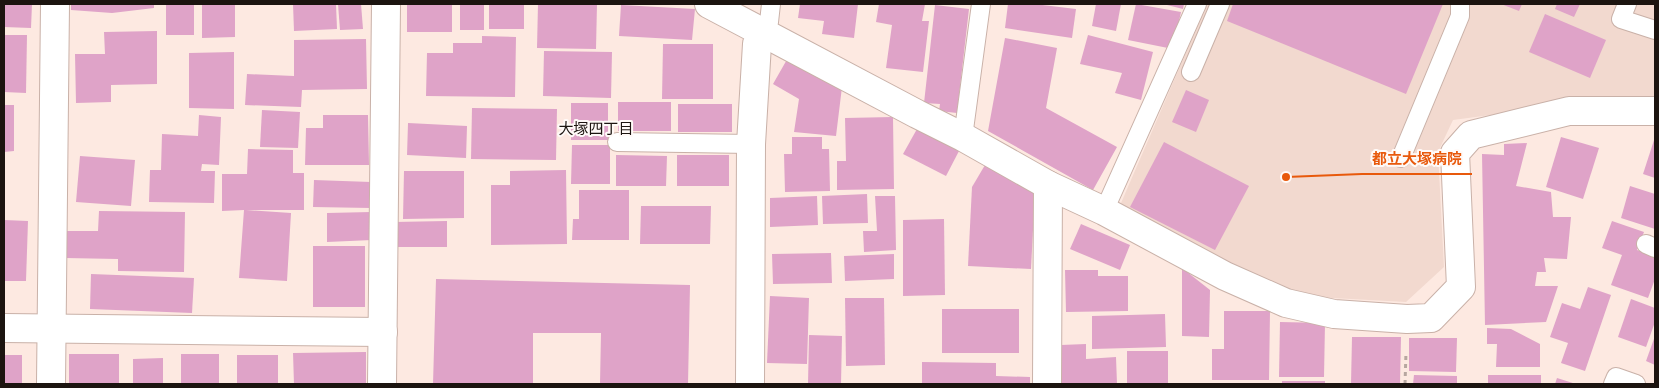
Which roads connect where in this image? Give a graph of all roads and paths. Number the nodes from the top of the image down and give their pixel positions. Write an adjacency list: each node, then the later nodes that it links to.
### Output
1 (55, 4): 21 (street)
2 (386, 4): 22 (street)
3 (709, 4): 11 (street)
4 (771, 4): 11 (lane)
5 (981, 4): 14 (lane)
6 (1197, 4): 19 (lane)
7 (1220, 4): 12 (lane)
8 (1460, 4): 17 (lane)
9 (1627, 4): 10 (lane)
10 (1655, 30)
11 (763, 34): 14 (street); 16 (street)
12 (1190, 72)
13 (1655, 111): 19 (street)
14 (963, 137): 18 (street)
15 (617, 142): 16 (lane)
16 (751, 144): 25 (street)
17 (1401, 158)
18 (1048, 185): 19 (street); 26 (street)
19 (1104, 211)
20 (4, 328): 21 (street)
21 (51, 328): 22 (street); 23 (street)
22 (383, 332): 24 (street)
23 (50, 384)
24 (382, 384)
25 (750, 384)
26 (1047, 384)
27 (1613, 384): 28 (lane)
28 (1636, 384)

